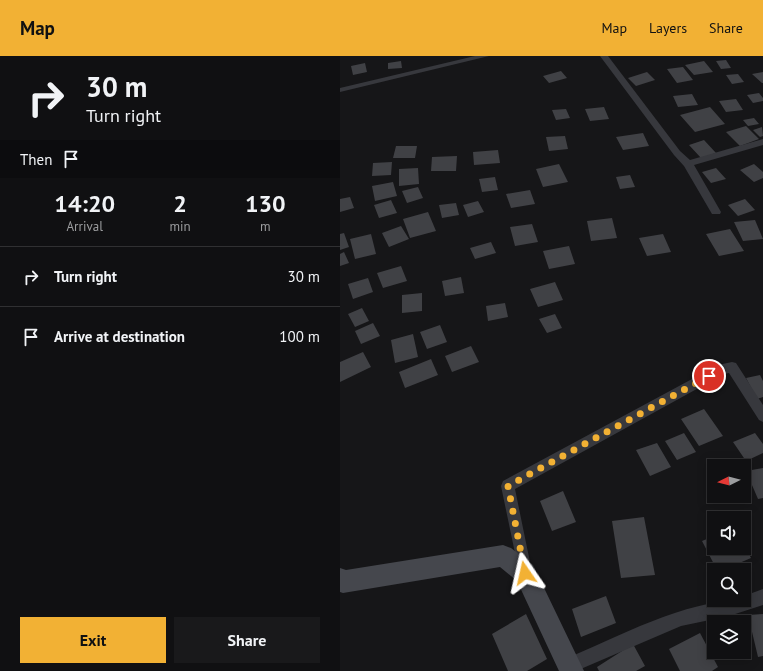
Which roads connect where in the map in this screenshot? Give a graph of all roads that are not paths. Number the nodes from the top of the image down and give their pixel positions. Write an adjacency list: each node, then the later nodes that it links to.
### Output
1 (485, 56): 3 (street)
2 (604, 56): 5 (street)
3 (340, 90)
4 (763, 142): 5 (street)
5 (688, 164): 6 (street)
6 (716, 212)
7 (763, 416): 8 (street)
8 (525, 573): 9 (street); 11 (street)
9 (340, 579)
10 (763, 597): 11 (street)
11 (571, 668)

